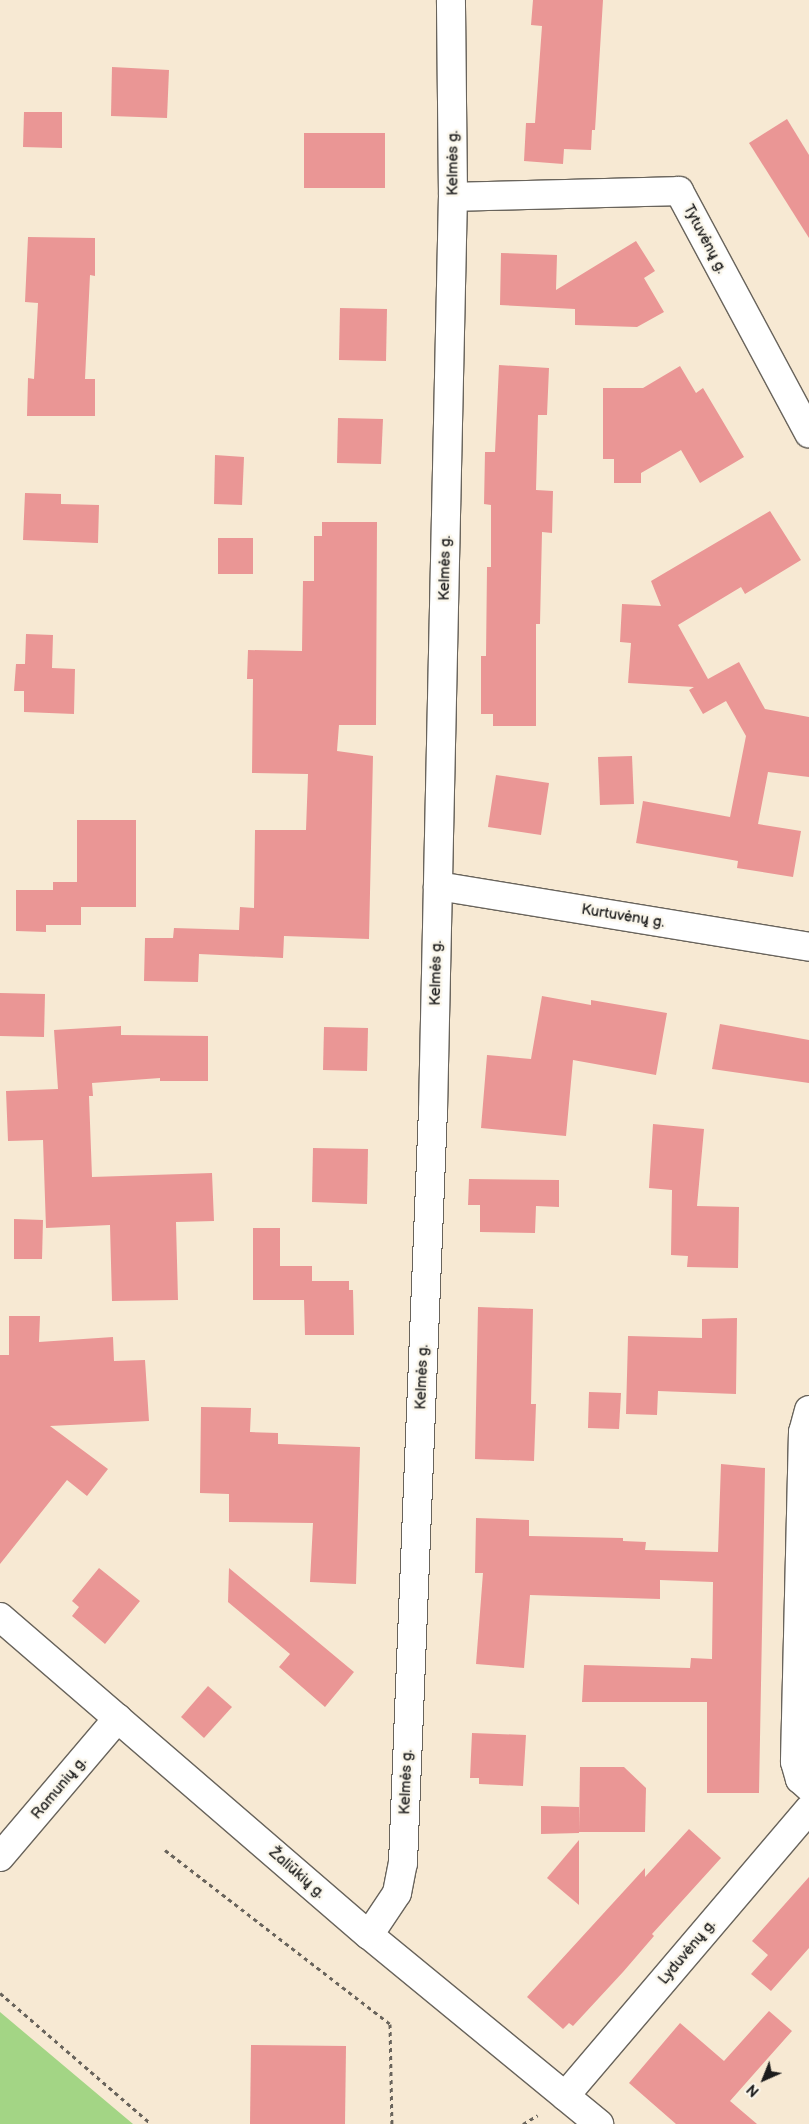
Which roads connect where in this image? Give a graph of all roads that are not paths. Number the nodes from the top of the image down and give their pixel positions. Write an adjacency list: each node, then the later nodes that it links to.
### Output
1 (451, 0): 2 (street, Kelmės g.)
2 (453, 197): 3 (street, Tytuvėnų g.); 4 (street, Kelmės g.)
3 (809, 433)
4 (438, 886): 5 (street, Kurtuvėnų g.); 12 (street, Kelmės g.)
5 (809, 947)
6 (809, 1410): 9 (street)
7 (0, 1617): 8 (street, Žaliūkių g.)
8 (118, 1718): 11 (street, Ramunių g.); 12 (street, Žaliūkių g.)
9 (809, 1787)
10 (809, 1809): 13 (street, Lyduvėnų g.)
11 (0, 1857)
12 (369, 1935): 13 (street, Žaliūkių g.)
13 (555, 2103): 14 (street, Žaliūkių g.)
14 (599, 2124)

